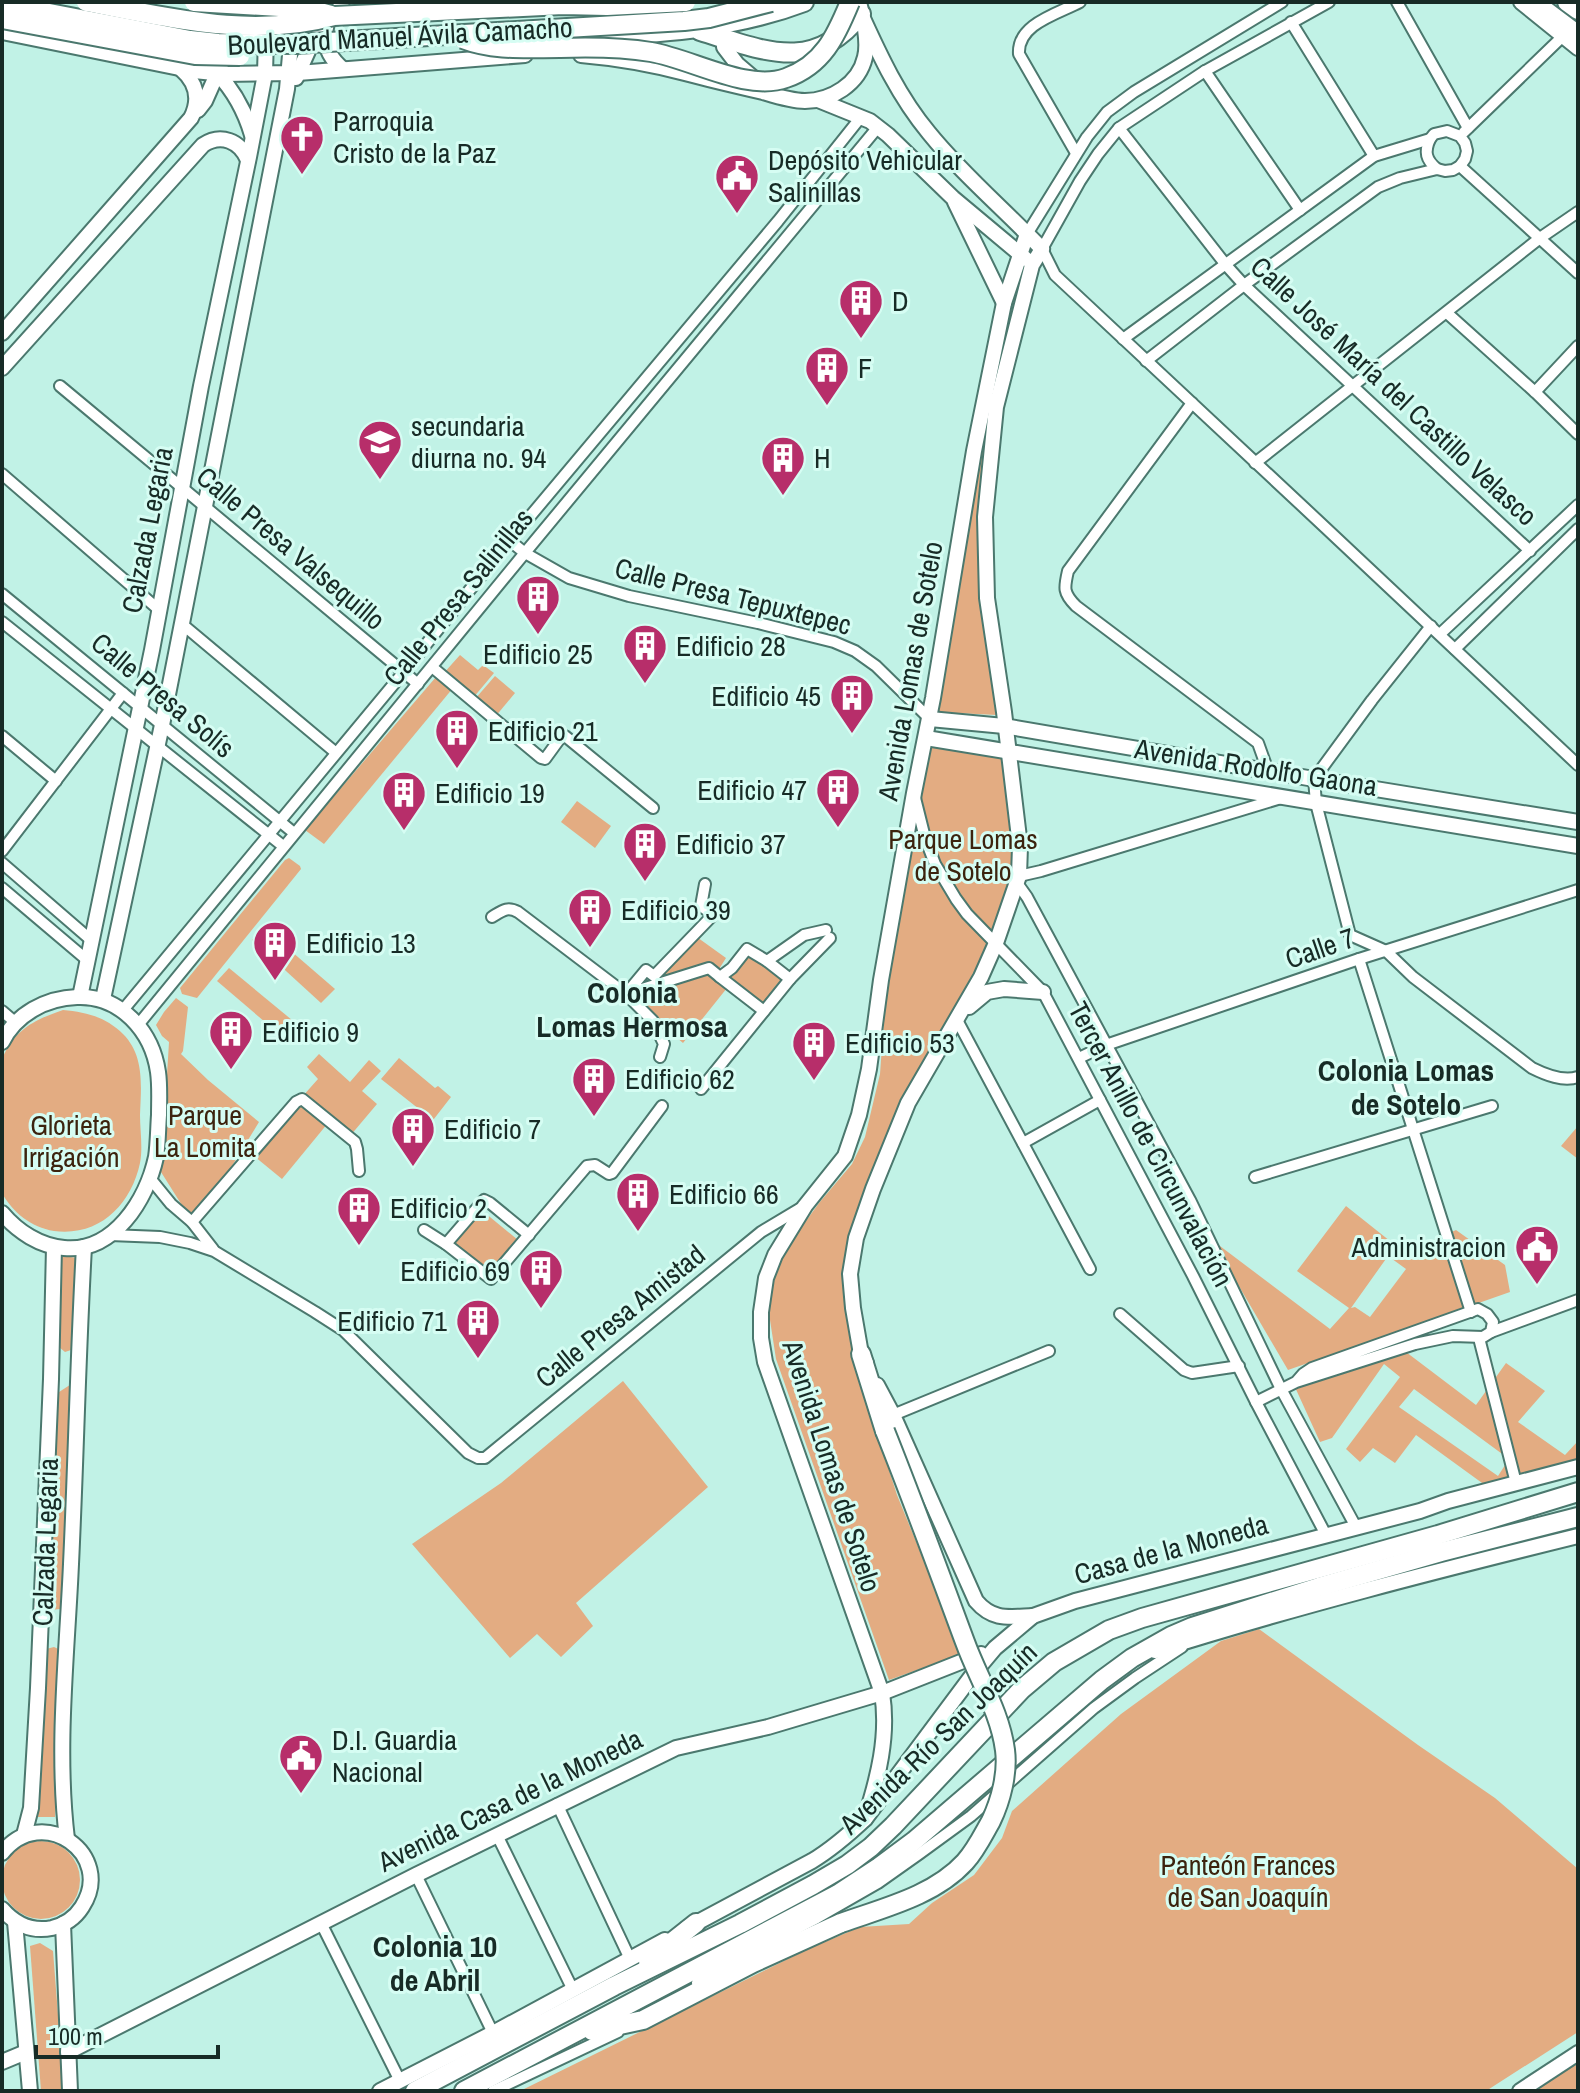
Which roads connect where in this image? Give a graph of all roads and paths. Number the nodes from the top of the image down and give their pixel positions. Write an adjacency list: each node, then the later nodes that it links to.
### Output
1 (86, 2): 22 (highway, bridge)
2 (131, 2): 21 (highway, Boulevard Manuel Ávila Camacho)
3 (249, 2): 40 (main road)
4 (263, 2): 42 (main road, Calzada Legaria)
5 (284, 2): 41 (main road)
6 (592, 2): 19 (highway, bridge)
7 (684, 2): 19 (highway, bridge); 25 (highway, Boulevard Manuel Ávila Camacho)
8 (771, 2): 30 (highway, bridge)
9 (804, 2): 28 (highway, Boulevard Manuel Ávila Camacho)
10 (1080, 2): 52 (street)
11 (1282, 2): 52 (street)
12 (1329, 2): 27 (street)
13 (1397, 2): 49 (street)
14 (1521, 2): 31 (main road)
15 (1534, 2): 31 (highway)
16 (1552, 2): 26 (highway)
17 (1567, 2): 23 (highway)
18 (2, 4): 32 (highway, bridge)
19 (563, 5): 22 (highway, bridge)
20 (860, 5): 28 (highway); 30 (highway, bridge); 44 (main road); 61 (main road)
21 (204, 6): 22 (highway, Boulevard Manuel Ávila Camacho, bridge); 38 (main road)
22 (335, 7): 37 (main road); 41 (main road)
23 (1578, 10)
24 (2, 16): 32 (highway, bridge); 34 (highway, Boulevard Manuel Ávila Camacho)
25 (358, 19)
26 (1578, 20)
27 (1291, 22): 39 (street); 53 (street)
28 (693, 30): 35 (highway, Boulevard Manuel Ávila Camacho)
29 (2, 32): 38 (main road, Boulevard Manuel Ávila Camacho)
30 (453, 35): 32 (highway, bridge)
31 (1570, 36): 36 (main road); 49 (street)
32 (295, 44)
33 (724, 47): 43 (main road)
34 (197, 48)
35 (356, 48)
36 (1578, 48)
37 (343, 69): 41 (main road, Boulevard Manuel Ávila Camacho); 43 (main road, Boulevard Manuel Ávila Camacho)
38 (187, 70): 40 (main road, Boulevard Manuel Ávila Camacho); 46 (main road)
39 (1205, 71): 48 (street); 58 (street)
40 (217, 73): 42 (main road, Boulevard Manuel Ávila Camacho); 46 (main road); 50 (main road)
41 (293, 73): 42 (main road, Boulevard Manuel Ávila Camacho); 87 (main road, Calzada Legaria)
42 (265, 74): 50 (main road, Calzada Legaria)
43 (777, 96): 44 (main road, Boulevard Manuel Ávila Camacho)
44 (818, 100): 45 (main road)
45 (861, 117): 47 (main road); 89 (street, Calle Presa Salinillas)
46 (191, 118): 60 (main road)
47 (878, 127): 57 (main road); 91 (street, Calle Presa Salinillas)
48 (1119, 128): 64 (street); 67 (street, Calle José María del Castillo Velasco)
49 (1464, 132): 51 (street); 55 (street)
50 (253, 138): 54 (main road, Calzada Legaria)
51 (1430, 139): 53 (street); 56 (street)
52 (1076, 153): 61 (street)
53 (1374, 156): 58 (street)
54 (248, 160): 63 (main road); 85 (main road, Calzada Legaria)
55 (1460, 166): 56 (street); 62 (street)
56 (1437, 169): 70 (street)
57 (953, 198): 65 (main road); 71 (main road)
58 (1300, 210): 67 (street)
59 (1578, 212): 62 (street)
60 (99, 222): 63 (main road); 73 (main road)
61 (1027, 234): 64 (main road); 65 (main road, Avenida Lomas de Sotelo)
62 (1540, 238): 68 (street); 72 (street)
63 (118, 239): 77 (main road)
64 (1042, 249): 66 (main road, Avenida Lomas de Sotelo); 69 (street)
65 (1020, 254): 66 (main road); 71 (main road, Avenida Lomas de Sotelo)
66 (1032, 265): 69 (street); 107 (main road, Avenida Lomas de Sotelo)
67 (1226, 265): 70 (street, Calle José María del Castillo Velasco); 74 (street)
68 (1578, 273)
69 (1055, 275): 74 (street)
70 (1244, 285): 76 (street); 79 (street, Calle José María del Castillo Velasco)
71 (1004, 303): 105 (main road, Avenida Lomas de Sotelo)
72 (1447, 313): 79 (street); 80 (street)
73 (2, 333)
74 (1123, 339): 76 (street)
75 (1578, 346): 80 (street)
76 (1146, 361): 81 (street)
77 (2, 368)
78 (60, 386): 85 (street, Calle Presa Valsequillo)
79 (1353, 387): 83 (street); 90 (street, Calle José María del Castillo Velasco)
80 (1535, 392): 82 (street)
81 (1192, 403): 83 (street); 115 (street)
82 (1577, 430)
83 (1255, 463): 96 (street)
84 (2, 474): 93 (street)
85 (182, 489): 87 (street, Calle Presa Valsequillo); 93 (main road, Calzada Legaria)
86 (1578, 505): 90 (street)
87 (205, 508): 95 (main road, Calzada Legaria); 100 (street, Calle Presa Valsequillo)
88 (1578, 529): 98 (street)
89 (510, 541): 91 (street, Calle Presa Tepuxtepec); 100 (street, Calle Presa Salinillas)
90 (1530, 551): 97 (street)
91 (525, 553): 99 (street, Calle Presa Salinillas); 105 (street, Calle Presa Tepuxtepec)
92 (2, 594): 102 (street, Calle Presa Solís)
93 (153, 605): 103 (main road, Calzada Legaria)
94 (2, 622): 104 (street, Calle Presa Solís)
95 (182, 624): 106 (main road, Calzada Legaria); 112 (street)
96 (1431, 626): 97 (street); 116 (street)
97 (1440, 634): 98 (street)
98 (1455, 649): 114 (street)
99 (432, 667): 101 (street, Calle Presa Salinillas); 121 (street)
100 (403, 673): 101 (street, Calle Presa Valsequillo); 112 (street, Calle Presa Salinillas)
101 (418, 684): 124 (street, Calle Presa Salinillas)
102 (123, 693): 103 (street, Calle Presa Solís); 104 (street)
103 (140, 706): 106 (street, Calle Presa Solís); 108 (main road, Calzada Legaria)
104 (111, 710): 108 (street, Calle Presa Solís); 117 (street)
105 (930, 719): 107 (main road, Avenida Rodolfo Gaona); 110 (main road, Avenida Lomas de Sotelo)
106 (162, 725): 111 (main road, Calzada Legaria); 122 (street, Calle Presa Solís)
107 (1004, 726): 113 (main road, Avenida Lomas de Sotelo); 115 (main road, Avenida Rodolfo Gaona)
108 (135, 730): 111 (street, Calle Presa Solís); 135 (main road, Calzada Legaria)
109 (2, 736): 117 (street)
110 (926, 738): 113 (main road, Avenida Rodolfo Gaona); 118 (main road, Avenida Lomas de Sotelo)
111 (157, 747): 125 (street, Calle Presa Solís); 146 (main road, Calzada Legaria)
112 (335, 752): 122 (street, Calle Presa Salinillas)
113 (1008, 753): 119 (main road, Avenida Rodolfo Gaona); 130 (main road, Avenida Lomas de Sotelo)
114 (1578, 765)
115 (1268, 771): 116 (main road, Avenida Rodolfo Gaona)
116 (1314, 779): 120 (street); 123 (main road, Avenida Rodolfo Gaona)
117 (56, 781): 128 (street)
118 (914, 793): 136 (street, Tercer Anillo de Circunvalación); 167 (main road, Avenida Lomas de Sotelo)
119 (1283, 798): 120 (main road, Avenida Rodolfo Gaona); 130 (street)
120 (1316, 803): 127 (main road, Avenida Rodolfo Gaona); 137 (street)
121 (653, 808)
122 (279, 822): 124 (street, Calle Presa Solís); 125 (street, Calle Presa Salinillas)
123 (1578, 822)
124 (294, 833): 126 (street, Calle Presa Salinillas)
125 (267, 835): 126 (street, Calle Presa Solís); 147 (street, Calle Presa Salinillas)
126 (283, 846): 152 (street, Calle Presa Salinillas)
127 (1576, 848)
128 (2, 851)
129 (2, 863): 135 (street)
130 (1018, 879): 136 (main road, Avenida Lomas de Sotelo); 154 (street, Tercer Anillo de Circunvalación)
131 (705, 884): 144 (street)
132 (2, 888): 139 (street)
133 (1578, 890): 137 (street, Calle 7)
134 (492, 917): 144 (street)
135 (91, 940): 139 (main road, Calzada Legaria)
136 (996, 943): 143 (street, Tercer Anillo de Circunvalación); 150 (main road, Avenida Lomas de Sotelo)
137 (1386, 951): 138 (street, Calle 7); 157 (street)
138 (1359, 959): 154 (street, Calle 7); 162 (street)
139 (87, 960): 145 (main road, Calzada Legaria)
140 (767, 961): 141 (street); 142 (street); 142 (street)
141 (720, 977): 144 (street); 149 (street)
142 (790, 979): 149 (street)
143 (1043, 992): 150 (main road); 156 (street, Tercer Anillo de Circunvalación)
144 (626, 994): 155 (street)
145 (80, 997): 146 (main road); 151 (main road)
146 (103, 999): 147 (main road)
147 (123, 1010): 152 (main road)
148 (2, 1011): 151 (street)
149 (764, 1011): 158 (street)
150 (959, 1017): 163 (street); 184 (main road, Avenida Lomas de Sotelo)
151 (16, 1023): 153 (main road)
152 (138, 1025): 165 (main road)
153 (3, 1039)
154 (1106, 1045): 156 (street, Calle 7); 189 (street, Tercer Anillo de Circunvalación)
155 (660, 1057)
156 (1079, 1058): 159 (street, Tercer Anillo de Circunvalación)
157 (1574, 1079)
158 (701, 1089)
159 (1100, 1100): 163 (street); 185 (street, Tercer Anillo de Circunvalación)
160 (662, 1106): 172 (street)
161 (1492, 1106): 162 (street)
162 (1413, 1129): 166 (street); 179 (street)
163 (1023, 1143): 177 (street)
164 (359, 1171): 169 (street)
165 (149, 1177): 169 (street); 171 (main road)
166 (1255, 1177)
167 (805, 1206): 176 (street, Calle Presa Amistad); 205 (main road, Avenida Lomas de Sotelo)
168 (2, 1213): 174 (main road)
169 (192, 1222): 176 (street)
170 (424, 1230): 173 (street)
171 (110, 1235): 175 (main road); 176 (street)
172 (529, 1235): 173 (street); 173 (street)
173 (446, 1244)
174 (54, 1247): 175 (main road); 187 (main road, Calzada Legaria)
175 (84, 1247): 186 (main road, Calzada Legaria)
176 (214, 1251)
177 (1090, 1269)
178 (1578, 1300): 181 (street)
179 (1471, 1312): 181 (street); 188 (street)
180 (1120, 1314): 185 (street)
181 (1491, 1332): 182 (street)
182 (1479, 1338): 188 (street); 193 (street)
183 (1049, 1351): 191 (street)
184 (861, 1354): 191 (highway)
185 (1239, 1366): 190 (street, Tercer Anillo de Circunvalación)
186 (78, 1376): 187 (main road); 201 (main road, Calzada Legaria)
187 (51, 1379): 200 (main road, Calzada Legaria)
188 (1296, 1382): 189 (street)
189 (1281, 1389): 190 (street); 196 (street, Tercer Anillo de Circunvalación)
190 (1256, 1402): 197 (street, Tercer Anillo de Circunvalación)
191 (889, 1423): 199 (main road); 221 (highway, bridge)
192 (1578, 1467): 193 (main road, Casa de la Moneda)
193 (1516, 1483): 196 (main road, Casa de la Moneda)
194 (1578, 1492): 219 (highway, Avenida Río San Joaquín)
195 (1578, 1517): 204 (highway, Avenida Río San Joaquín)
196 (1356, 1527): 197 (main road, Casa de la Moneda)
197 (1326, 1535): 199 (main road, Casa de la Moneda)
198 (1578, 1536): 202 (main road)
199 (1033, 1616): 203 (main road, Casa de la Moneda)
200 (39, 1629): 201 (main road); 208 (main road, Calzada Legaria)
201 (68, 1631): 210 (main road, Calzada Legaria)
202 (1196, 1637): 204 (main road); 221 (street)
203 (995, 1648): 205 (main road, Avenida Casa de la Moneda); 207 (main road, Casa de la Moneda)
204 (1132, 1658): 223 (highway, Avenida Río San Joaquín)
205 (882, 1693): 206 (main road, Avenida Casa de la Moneda); 207 (main road, Avenida Lomas de Sotelo)
206 (557, 1804): 209 (main road, Avenida Casa de la Moneda); 218 (street)
207 (865, 1819): 216 (main road, Avenida Río San Joaquín)
208 (24, 1835): 210 (main road); 211 (main road)
209 (497, 1835): 212 (main road, Avenida Casa de la Moneda); 220 (street)
210 (67, 1839): 217 (main road)
211 (2, 1851)
212 (416, 1875): 215 (main road, Avenida Casa de la Moneda); 222 (street)
213 (2, 1909): 214 (main road)
214 (15, 1922): 217 (main road); 224 (main road)
215 (321, 1923): 225 (main road, Avenida Casa de la Moneda); 228 (street)
216 (696, 1923): 218 (main road, Avenida Río San Joaquín); 219 (highway)
217 (63, 1924): 225 (main road)
218 (630, 1959): 220 (main road, Avenida Río San Joaquín)
219 (614, 1986): 228 (highway, Avenida Río San Joaquín)
220 (573, 1990): 222 (main road, Avenida Río San Joaquín)
221 (634, 2022): 223 (highway); 233 (street)
222 (493, 2033): 228 (main road, Avenida Río San Joaquín)
223 (573, 2034): 229 (highway, Avenida Río San Joaquín)
224 (26, 2052): 227 (main road); 230 (main road)
225 (68, 2052): 231 (main road)
226 (1578, 2053): 234 (main road)
227 (2, 2062)
228 (408, 2086): 232 (main road, Avenida Río San Joaquín)
229 (467, 2090)
230 (30, 2091)
231 (70, 2091)
232 (380, 2091)
233 (493, 2091)
234 (1520, 2091)

